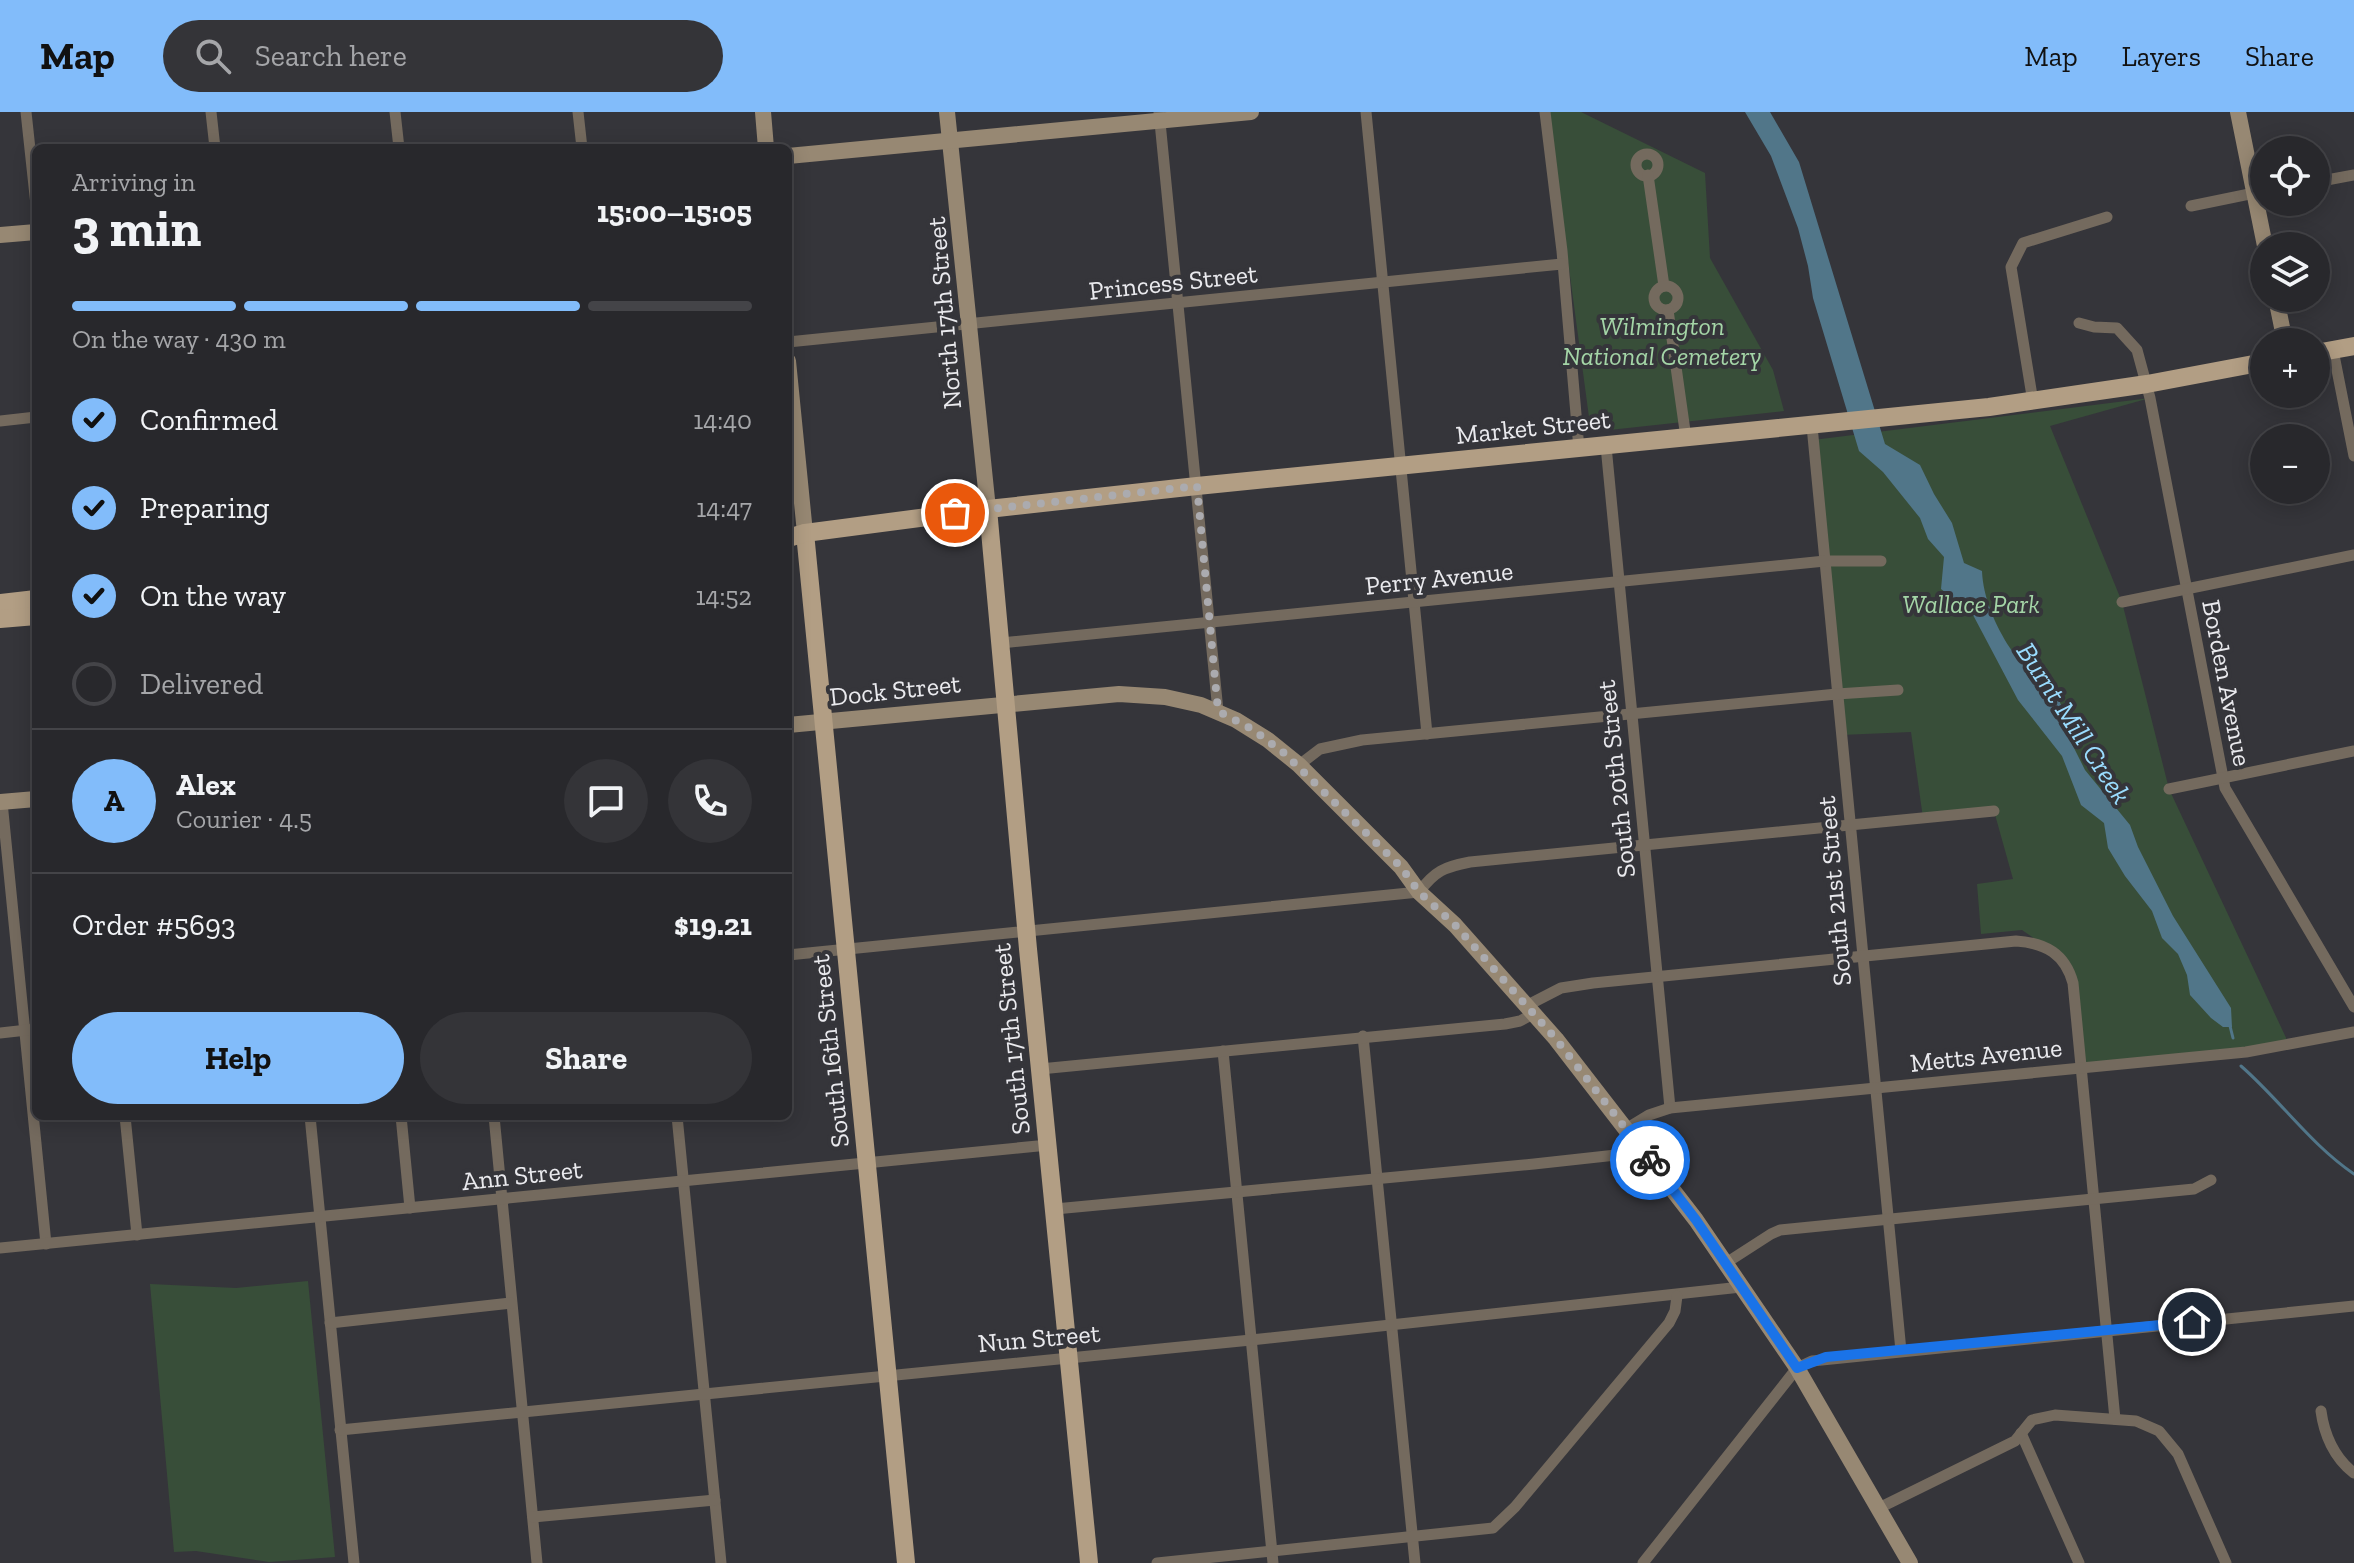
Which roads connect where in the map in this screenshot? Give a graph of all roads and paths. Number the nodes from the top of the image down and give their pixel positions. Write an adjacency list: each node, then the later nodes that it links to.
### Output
1 (26, 112): 19 (street)
2 (211, 112): 13 (street)
3 (395, 112): 14 (street)
4 (578, 112): 15 (street)
5 (763, 112): 16 (street)
6 (947, 112): 12 (street, North 17th Street)
7 (1251, 112): 11 (street)
8 (1366, 112): 29 (street)
9 (1545, 112): 28 (street)
10 (2238, 112): 18 (street)
11 (1159, 116): 12 (street); 30 (street)
12 (951, 141): 17 (street); 32 (street, North 17th Street)
13 (215, 144)
14 (399, 144)
15 (582, 144)
16 (766, 144)
17 (792, 156)
18 (2250, 158)
19 (32, 168)
20 (1648, 175): 43 (street)
21 (2354, 175): 22 (street)
22 (2330, 179)
23 (2250, 194): 24 (street)
24 (2191, 206)
25 (2107, 217): 39 (street)
26 (32, 232): 27 (street)
27 (0, 235)
28 (1562, 264): 29 (street, Princess Street); 45 (street)
29 (1383, 283): 30 (street, Princess Street); 47 (street)
30 (1178, 303): 32 (street, Princess Street); 49 (street)
31 (2079, 323): 38 (street, Borden Avenue)
32 (969, 324): 33 (street, Princess Street); 50 (street, North 17th Street)
33 (792, 342)
34 (2354, 346): 35 (main road)
35 (2330, 351)
36 (2250, 365): 38 (main road, Market Street)
37 (2330, 370): 46 (street)
38 (2147, 384): 39 (main road, Market Street); 56 (street, Borden Avenue)
39 (2033, 402): 42 (main road, Market Street)
40 (32, 417): 41 (street)
41 (0, 421)
42 (1812, 426): 43 (main road, Market Street); 53 (street, South 21st Street)
43 (1686, 438): 44 (main road, Market Street)
44 (1606, 446): 45 (main road, Market Street); 55 (street, South 20th Street)
45 (1579, 449): 47 (main road, Market Street)
46 (2354, 456)
47 (1402, 466): 49 (main road, Market Street); 60 (street)
48 (792, 476): 51 (street)
49 (1197, 486): 50 (main road, Market Street); 63 (street)
50 (988, 509): 51 (main road, Market Street); 64 (main road, South 17th Street)
51 (794, 534): 70 (main road, South 16th Street)
52 (2354, 555): 56 (street)
53 (1825, 561): 54 (street, Perry Avenue); 55 (street, Perry Avenue); 66 (street, South 21st Street)
54 (1881, 561)
55 (1619, 582): 60 (street, Perry Avenue); 69 (street, South 20th Street)
56 (2187, 589): 58 (street); 75 (street, Borden Avenue)
57 (32, 599): 59 (main road)
58 (2122, 602)
59 (0, 603)
60 (1414, 603): 63 (street, Perry Avenue); 72 (street)
61 (32, 616): 62 (main road)
62 (0, 619)
63 (1209, 622): 64 (street, Perry Avenue); 68 (street)
64 (1001, 643): 67 (main road, South 17th Street)
65 (1898, 690): 66 (street)
66 (1837, 694): 69 (street); 80 (street, South 21st Street)
67 (1006, 703): 68 (street, Dock Street); 70 (street, Dock Street); 83 (main road, South 17th Street)
68 (1218, 711): 74 (street, Dock Street)
69 (1632, 714): 72 (street); 81 (street, South 20th Street)
70 (823, 721): 71 (street, Dock Street); 84 (main road, South 16th Street)
71 (792, 725)
72 (1427, 734): 74 (street)
73 (2354, 751): 75 (street)
74 (1299, 765): 82 (street, Dock Street)
75 (2223, 776): 76 (street); 88 (street, Borden Avenue)
76 (2169, 789)
77 (32, 799): 78 (street)
78 (1, 802): 90 (street)
79 (1994, 811): 80 (street)
80 (1850, 825): 81 (street); 86 (street, South 21st Street)
81 (1645, 845): 82 (street); 87 (street, South 20th Street)
82 (1419, 892): 83 (street); 89 (street, Dock Street)
83 (1026, 931): 84 (street); 96 (main road, South 17th Street)
84 (845, 949): 85 (street); 108 (main road, South 16th Street)
85 (792, 955)
86 (1863, 956): 87 (street); 95 (street); 97 (street, South 21st Street)
87 (1658, 976): 89 (street); 98 (street, South 20th Street)
88 (2354, 1007)
89 (1530, 1010): 93 (street); 105 (street, Dock Street)
90 (31, 1030): 92 (street)
91 (2354, 1032): 95 (street, Metts Avenue)
92 (0, 1033)
93 (1363, 1036): 94 (street); 109 (street)
94 (1223, 1051): 96 (street); 112 (street)
95 (2081, 1068): 97 (street, Metts Avenue); 114 (street)
96 (1040, 1069): 106 (main road, South 17th Street)
97 (1875, 1088): 98 (street, Metts Avenue); 118 (street, South 21st Street)
98 (1670, 1108): 105 (street, Metts Avenue)
99 (37, 1120): 120 (street)
100 (125, 1120): 119 (street)
101 (310, 1120): 117 (street)
102 (401, 1120): 115 (street)
103 (494, 1120): 113 (street)
104 (677, 1120): 111 (street)
105 (1626, 1129): 107 (street, Dock Street)
106 (1048, 1145): 108 (street, Ann Street); 116 (main road, South 17th Street)
107 (1639, 1146): 109 (street); 122 (street, Dock Street)
108 (867, 1163): 111 (street, Ann Street); 134 (main road, South 16th Street)
109 (1378, 1180): 112 (street); 128 (street)
110 (2211, 1180): 114 (street)
111 (682, 1181): 113 (street, Ann Street); 135 (street)
112 (1236, 1193): 116 (street); 130 (street)
113 (502, 1199): 115 (street, Ann Street); 125 (street)
114 (2094, 1199): 118 (street); 129 (street)
115 (410, 1208): 117 (street, Ann Street)
116 (1055, 1209): 132 (main road, South 17th Street)
117 (320, 1217): 119 (street, Ann Street); 127 (street)
118 (1888, 1220): 122 (street); 131 (street, South 21st Street)
119 (137, 1235): 120 (street, Ann Street)
120 (46, 1244): 121 (street, Ann Street)
121 (0, 1248)
122 (1726, 1263): 123 (street, Dock Street)
123 (1741, 1287): 124 (street, Nun Street); 133 (street, Dock Street)
124 (1677, 1296): 128 (street, Nun Street); 145 (street)
125 (511, 1303): 127 (street); 136 (street)
126 (2354, 1306): 129 (street)
127 (330, 1323): 139 (street)
128 (1392, 1325): 130 (street, Nun Street); 145 (street)
129 (2107, 1331): 131 (street); 138 (street)
130 (1251, 1340): 132 (street, Nun Street); 146 (street)
131 (1901, 1351): 133 (street)
132 (1068, 1357): 134 (street, Nun Street); 151 (main road, South 17th Street)
133 (1797, 1368): 143 (street, Dock Street); 154 (street)
134 (887, 1376): 135 (street, Nun Street); 150 (main road, South 16th Street)
135 (705, 1395): 136 (street, Nun Street); 142 (street)
136 (523, 1411): 139 (street, Nun Street); 144 (street)
137 (2321, 1411): 141 (street)
138 (2115, 1419): 140 (street); 157 (street)
139 (340, 1430): 147 (street)
140 (2021, 1433): 143 (street); 156 (street)
141 (2354, 1473)
142 (715, 1500): 144 (street); 149 (street)
143 (1879, 1508): 155 (street, Dock Street)
144 (533, 1517): 148 (street)
145 (1412, 1537): 146 (street); 153 (street)
146 (1272, 1557): 152 (street)
147 (354, 1563)
148 (537, 1563)
149 (721, 1563)
150 (906, 1563)
151 (1089, 1563)
152 (1157, 1563)
153 (1415, 1563)
154 (1643, 1563)
155 (1910, 1563)
156 (2079, 1563)
157 (2226, 1563)

